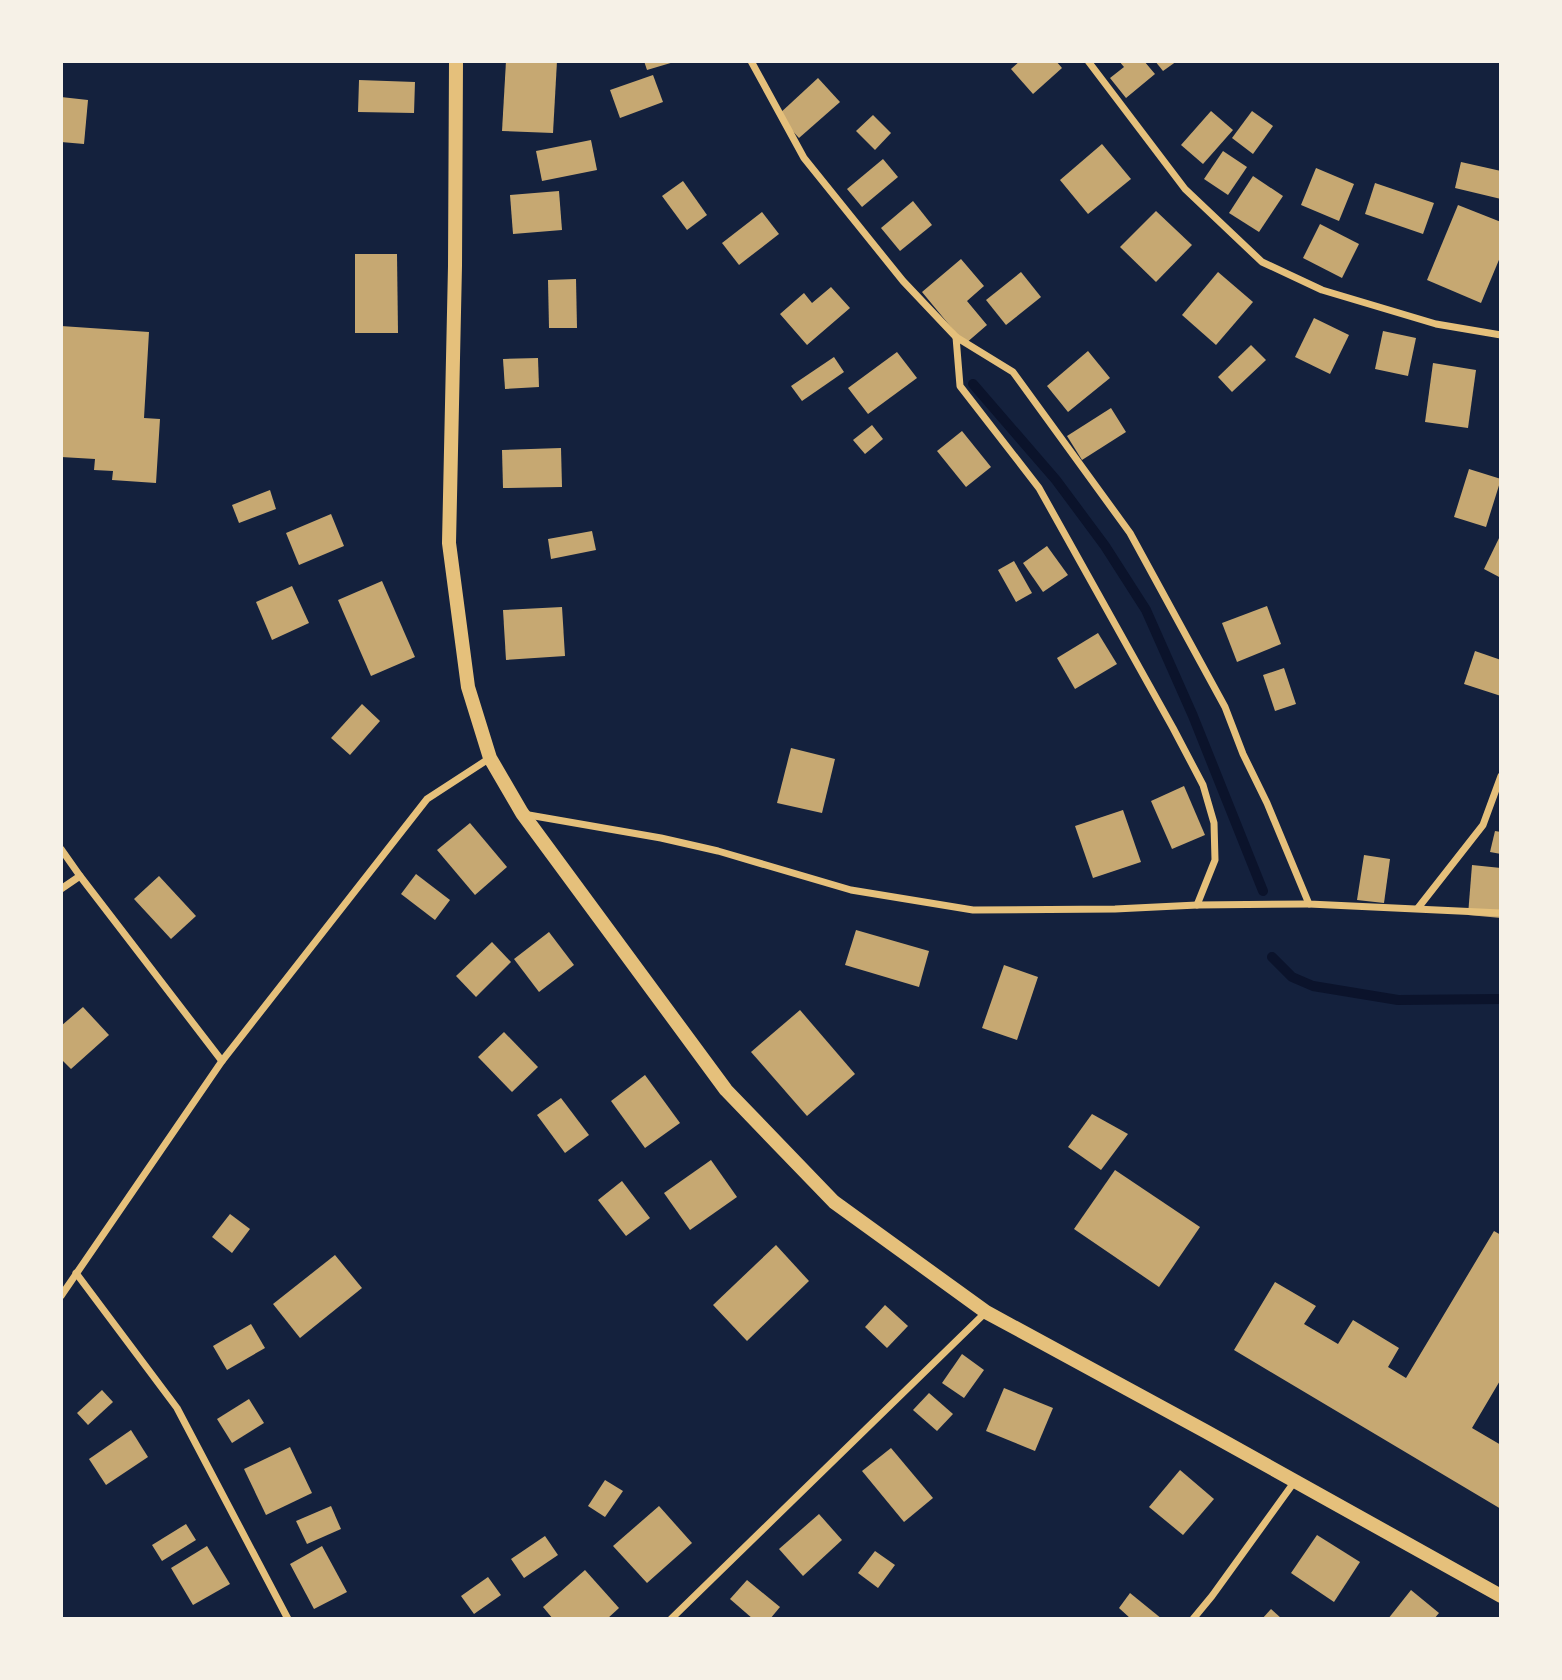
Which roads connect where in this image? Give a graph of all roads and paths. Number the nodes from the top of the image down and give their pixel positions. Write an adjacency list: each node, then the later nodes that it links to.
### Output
1 (456, 61): 6 (main road)
2 (751, 61): 5 (street)
3 (1088, 61): 4 (street)
4 (1501, 335)
5 (956, 337): 12 (street); 13 (street)
6 (490, 758): 8 (main road); 16 (street)
7 (1501, 776): 14 (street)
8 (523, 813): 13 (street); 19 (main road)
9 (61, 849): 10 (street)
10 (80, 876): 11 (street); 16 (street)
11 (61, 889)
12 (1309, 904): 13 (street); 14 (street)
13 (1197, 905)
14 (1418, 908): 15 (street)
15 (1501, 913)
16 (222, 1061): 17 (street)
17 (76, 1273): 18 (street); 22 (street)
18 (61, 1296)
19 (986, 1312): 20 (main road); 23 (street)
20 (1295, 1482): 21 (main road); 24 (street)
21 (1501, 1596)
22 (288, 1619)
23 (671, 1619)
24 (1193, 1619)

